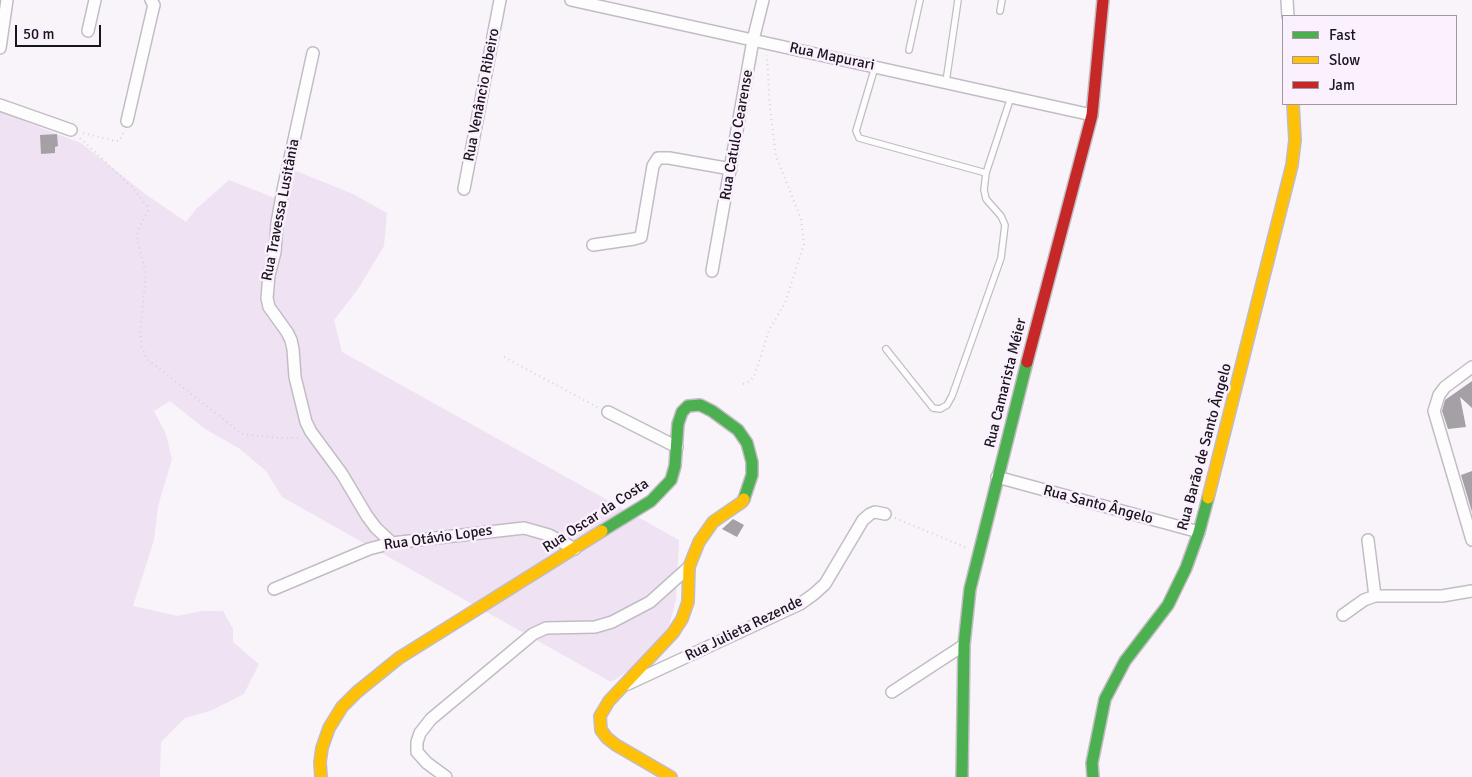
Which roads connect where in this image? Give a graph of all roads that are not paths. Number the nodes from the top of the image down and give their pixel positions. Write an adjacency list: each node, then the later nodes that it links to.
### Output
1 (95, 0): 14 (street)
2 (151, 0): 25 (street)
3 (500, 0): 29 (street, Rua Venâncio Ribeiro)
4 (571, 0): 15 (street, Rua Mapurari)
5 (763, 0): 15 (street, Rua Catulo Cearense)
6 (920, 0): 17 (lane)
7 (958, 0): 20 (lane)
8 (1002, 0): 12 (lane)
9 (1103, 0): 24 (street, Rua Camarista Méier)
10 (1287, 0): 13 (street)
11 (4, 5): 16 (street)
12 (1000, 11)
13 (1288, 15)
14 (88, 31)
15 (754, 40): 19 (street, Rua Mapurari); 27 (street, Rua Catulo Cearense)
16 (0, 48)
17 (910, 50)
18 (313, 53): 41 (street, Rua Travessa Lusitânia)
19 (875, 67): 20 (street, Rua Mapurari); 28 (lane)
20 (946, 82): 21 (street, Rua Mapurari)
21 (1011, 97): 24 (street, Rua Mapurari); 28 (lane)
22 (0, 105): 26 (street)
23 (1293, 105): 38 (street, Rua Barão de Santo Ângelo)
24 (1092, 114): 36 (street, Rua Camarista Méier)
25 (127, 121)
26 (71, 130)
27 (731, 169): 30 (street); 31 (street, Rua Catulo Cearense)
28 (986, 173): 32 (lane)
29 (464, 189)
30 (593, 245)
31 (712, 271)
32 (886, 349)
33 (1472, 366): 40 (street)
34 (608, 412): 35 (street)
35 (677, 447): 42 (street, Rua Oscar da Costa); 43 (street, Rua Oscar da Costa)
36 (998, 477): 38 (street, Rua Santo Ângelo); 48 (street, Rua Camarista Méier)
37 (885, 514): 49 (street, Rua Julieta Rezende)
38 (1199, 532): 55 (street, Rua Barão de Santo Ângelo)
39 (1368, 540): 46 (street)
40 (1472, 540)
41 (392, 543): 42 (street, Rua Otávio Lopes); 44 (street, Rua Otávio Lopes)
42 (575, 549): 51 (street, Rua Oscar da Costa)
43 (689, 568): 49 (street, Rua Oscar da Costa); 52 (street)
44 (274, 589)
45 (1472, 591): 46 (street)
46 (1375, 596): 47 (street)
47 (1343, 615)
48 (964, 645): 50 (street); 54 (street, Rua Camarista Méier)
49 (625, 686): 53 (street, Rua Oscar da Costa)
50 (892, 692)
51 (321, 777)
52 (446, 777)
53 (671, 777)
54 (962, 777)
55 (1093, 777)

